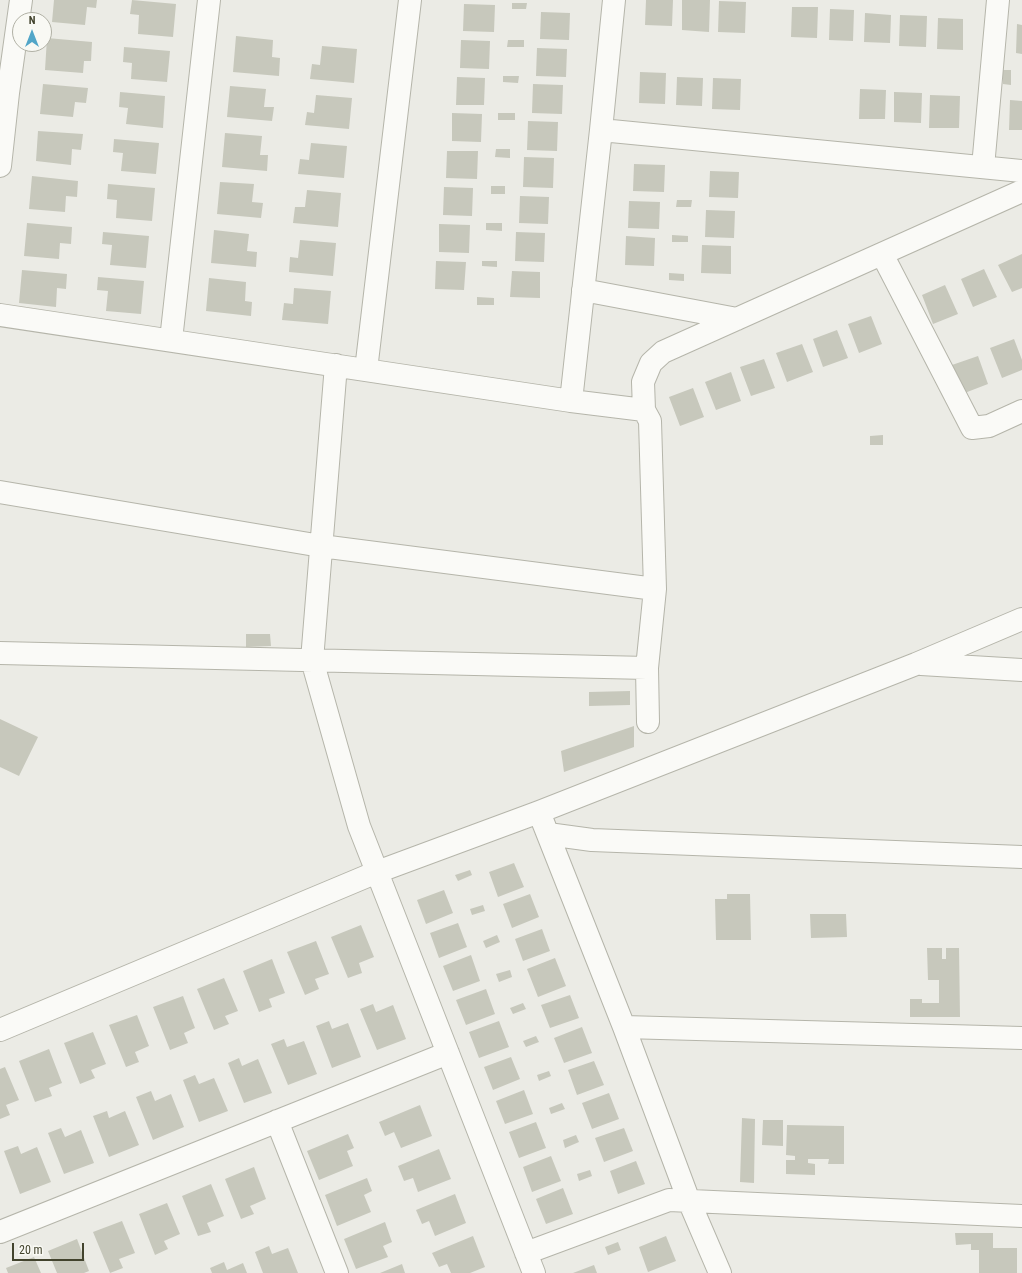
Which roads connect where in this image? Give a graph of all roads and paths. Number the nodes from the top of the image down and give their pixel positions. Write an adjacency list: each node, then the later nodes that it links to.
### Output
1 (22, 0): 6 (street)
2 (209, 0): 16 (street)
3 (410, 0): 18 (street)
4 (614, 0): 7 (street)
5 (998, 0): 9 (street)
6 (4, 92): 8 (street)
7 (601, 130): 9 (street); 13 (street)
8 (0, 166)
9 (983, 167): 10 (street)
10 (1022, 171)
11 (1022, 191): 12 (street)
12 (882, 254): 15 (street); 21 (street)
13 (583, 290): 15 (street); 19 (street)
14 (0, 315): 16 (street)
15 (737, 319): 20 (street)
16 (171, 340): 17 (street)
17 (336, 365): 18 (street); 23 (street)
18 (366, 370): 19 (street)
19 (571, 401): 20 (street)
20 (644, 410): 24 (street)
21 (1022, 411)
22 (0, 492): 23 (street)
23 (321, 546): 24 (street); 27 (street)
24 (655, 589): 29 (street)
25 (1022, 619): 28 (street)
26 (0, 652): 27 (street)
27 (312, 660): 29 (street); 35 (street)
28 (916, 664): 30 (street); 32 (street)
29 (647, 668): 31 (street)
30 (1022, 670)
31 (648, 722)
32 (538, 812): 33 (street); 35 (street)
33 (548, 834): 34 (street); 36 (street)
34 (1022, 857)
35 (377, 872): 37 (street); 39 (street)
36 (624, 1027): 38 (street); 41 (street)
37 (0, 1030)
38 (1022, 1038)
39 (448, 1053): 40 (street); 44 (street)
40 (277, 1121): 43 (street); 45 (street)
41 (689, 1201): 42 (street); 44 (street); 47 (street)
42 (1022, 1216)
43 (0, 1232)
44 (526, 1253): 46 (street)
45 (337, 1273)
46 (534, 1273)
47 (720, 1273)

